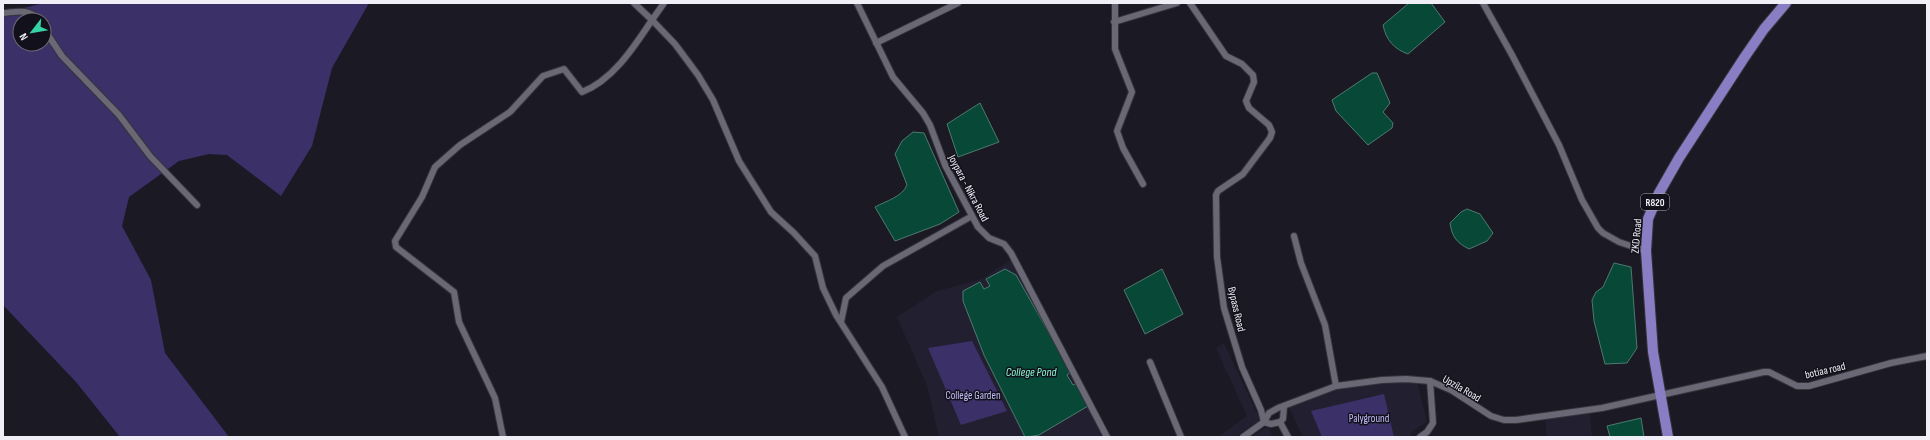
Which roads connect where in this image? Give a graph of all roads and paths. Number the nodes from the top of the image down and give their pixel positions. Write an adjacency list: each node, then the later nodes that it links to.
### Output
1 (634, 3): 10 (street)
2 (664, 3): 10 (street)
3 (857, 3): 13 (street, Joypara - Nikra Road)
4 (958, 3): 13 (street)
5 (1115, 3): 11 (street)
6 (1177, 3): 11 (street)
7 (1190, 3): 26 (street, Bypass Road)
8 (1483, 3): 18 (street)
9 (1786, 3): 18 (main road, ZKD Road / R820)
10 (652, 20): 19 (street); 28 (street)
11 (1114, 22): 14 (street)
12 (52, 41): 15 (street)
13 (876, 43): 16 (street, Joypara - Nikra Road)
14 (1143, 184)
15 (197, 205)
16 (972, 216): 19 (street); 30 (street, Joypara - Nikra Road)
17 (1294, 236): 23 (street)
18 (1646, 251): 24 (main road, ZKD Road / R820)
19 (841, 322): 29 (street)
20 (1927, 356): 24 (street, botiaa road)
21 (1150, 362): 31 (street)
22 (1430, 381): 23 (street, Upzila Road); 24 (street, Upzila Road); 34 (street)
23 (1336, 386): 25 (street, Upzila Road)
24 (1660, 396): 35 (main road, ZKD Road / R820)
25 (1284, 406): 26 (street, Upzila Road); 27 (street)
26 (1264, 422): 27 (street); 32 (street, Upzila Road)
27 (1280, 422): 33 (street)
28 (503, 437)
29 (905, 437)
30 (1107, 437)
31 (1181, 437)
32 (1243, 437)
33 (1288, 437)
34 (1420, 437)
35 (1668, 437)

